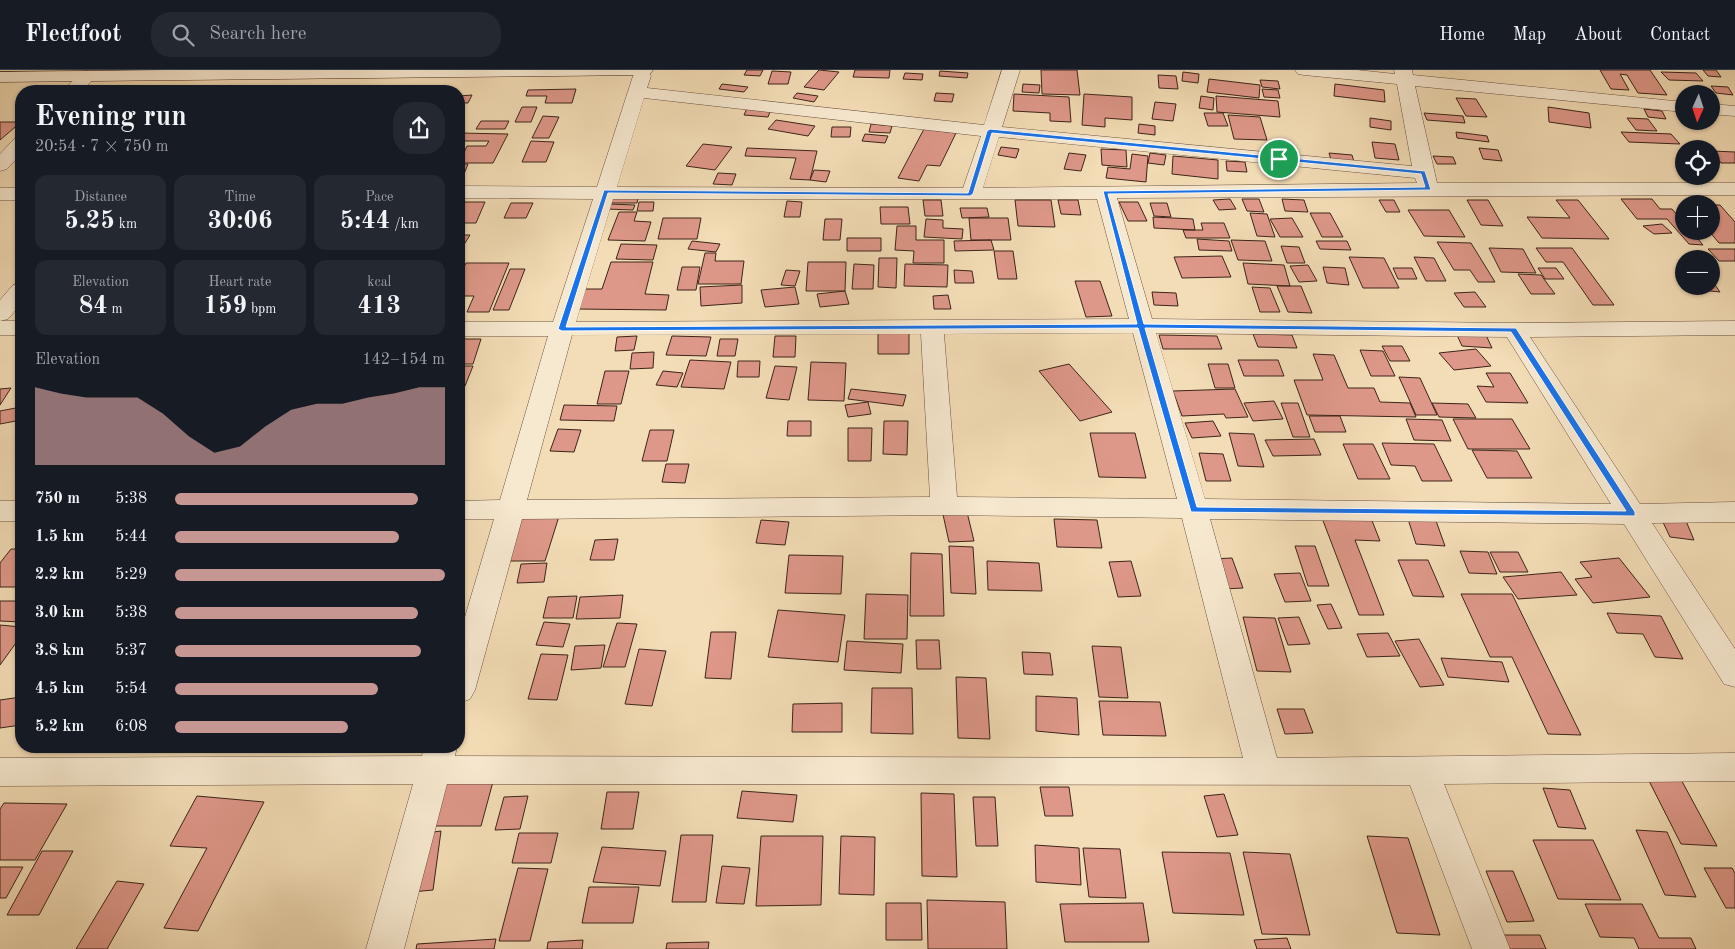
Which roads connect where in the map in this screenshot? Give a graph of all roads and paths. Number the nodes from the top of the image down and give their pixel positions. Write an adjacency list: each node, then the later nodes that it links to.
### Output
1 (1011, 70): 12 (street)
2 (1304, 70): 4 (street)
3 (210, 73): 5 (street); 7 (street)
4 (1404, 75): 9 (street); 15 (street)
5 (87, 76): 6 (street); 8 (street)
6 (0, 77)
7 (642, 78): 12 (street); 18 (street)
8 (78, 85)
9 (1675, 105)
10 (1720, 110): 11 (street)
11 (1735, 112)
12 (990, 131): 15 (street); 22 (street)
13 (15, 149): 14 (street)
14 (0, 164)
15 (1426, 181): 16 (street); 19 (street)
16 (1735, 189)
17 (465, 192): 18 (street)
18 (606, 192): 22 (street); 31 (street)
19 (1105, 192): 22 (street); 25 (street)
20 (0, 194): 21 (street)
21 (15, 194)
22 (970, 194)
23 (15, 297): 24 (street)
24 (0, 314)
25 (1141, 326): 28 (street); 32 (street); 36 (street)
26 (0, 328): 27 (street)
27 (15, 328)
28 (932, 328): 31 (street); 33 (street)
29 (1735, 328): 32 (street)
30 (465, 329): 31 (street)
31 (562, 329): 35 (street)
32 (1514, 330): 40 (street)
33 (944, 506): 35 (street); 36 (street)
34 (465, 510): 35 (street)
35 (511, 510): 41 (street)
36 (1194, 510): 40 (street); 47 (street)
37 (0, 511): 38 (street)
38 (15, 511)
39 (1735, 512): 40 (street)
40 (1632, 514): 42 (street)
41 (465, 669)
42 (1735, 675)
43 (438, 758): 46 (street); 47 (street); 48 (street)
44 (1735, 767): 45 (street)
45 (1421, 770): 47 (street); 49 (street)
46 (0, 772)
47 (1264, 772)
48 (385, 949)
49 (1491, 949)

